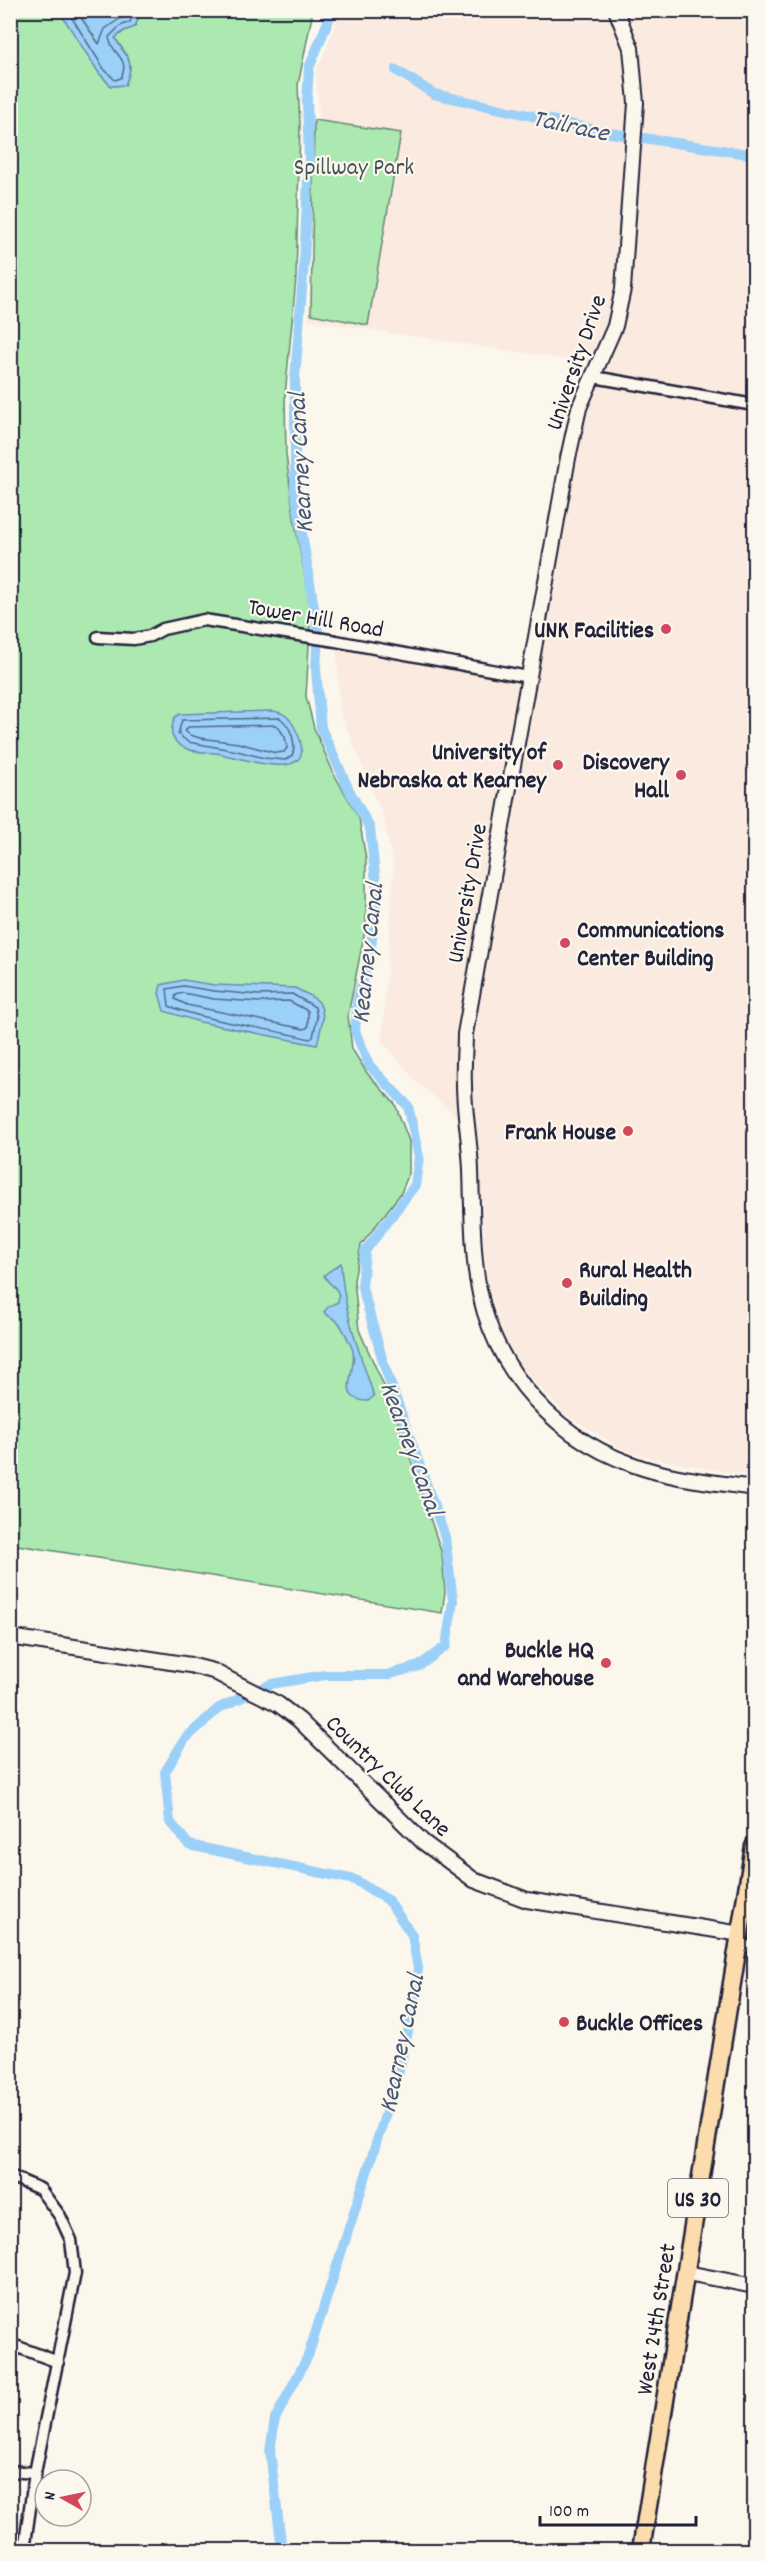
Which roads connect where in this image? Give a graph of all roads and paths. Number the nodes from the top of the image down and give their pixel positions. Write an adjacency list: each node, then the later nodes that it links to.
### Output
1 (616, 10): 2 (street, University Drive)
2 (594, 377): 3 (street); 5 (street, University Drive)
3 (754, 405)
4 (98, 637): 5 (street, Tower Hill Road)
5 (528, 677): 6 (street, University Drive)
6 (754, 1488)
7 (10, 1637): 9 (street, Country Club Lane)
8 (754, 1846): 9 (main road, West 24th Street / US 30)
9 (745, 1942): 11 (main road, West 24th Street / US 30)
10 (10, 2176): 14 (street)
11 (687, 2273): 12 (street); 20 (main road, West 24th Street / US 30)
12 (754, 2286)
13 (10, 2344): 14 (street)
14 (57, 2362): 15 (street)
15 (36, 2468)
16 (10, 2471): 17 (street)
17 (33, 2473)
18 (33, 2487): 19 (street)
19 (24, 2550)
20 (641, 2550)

